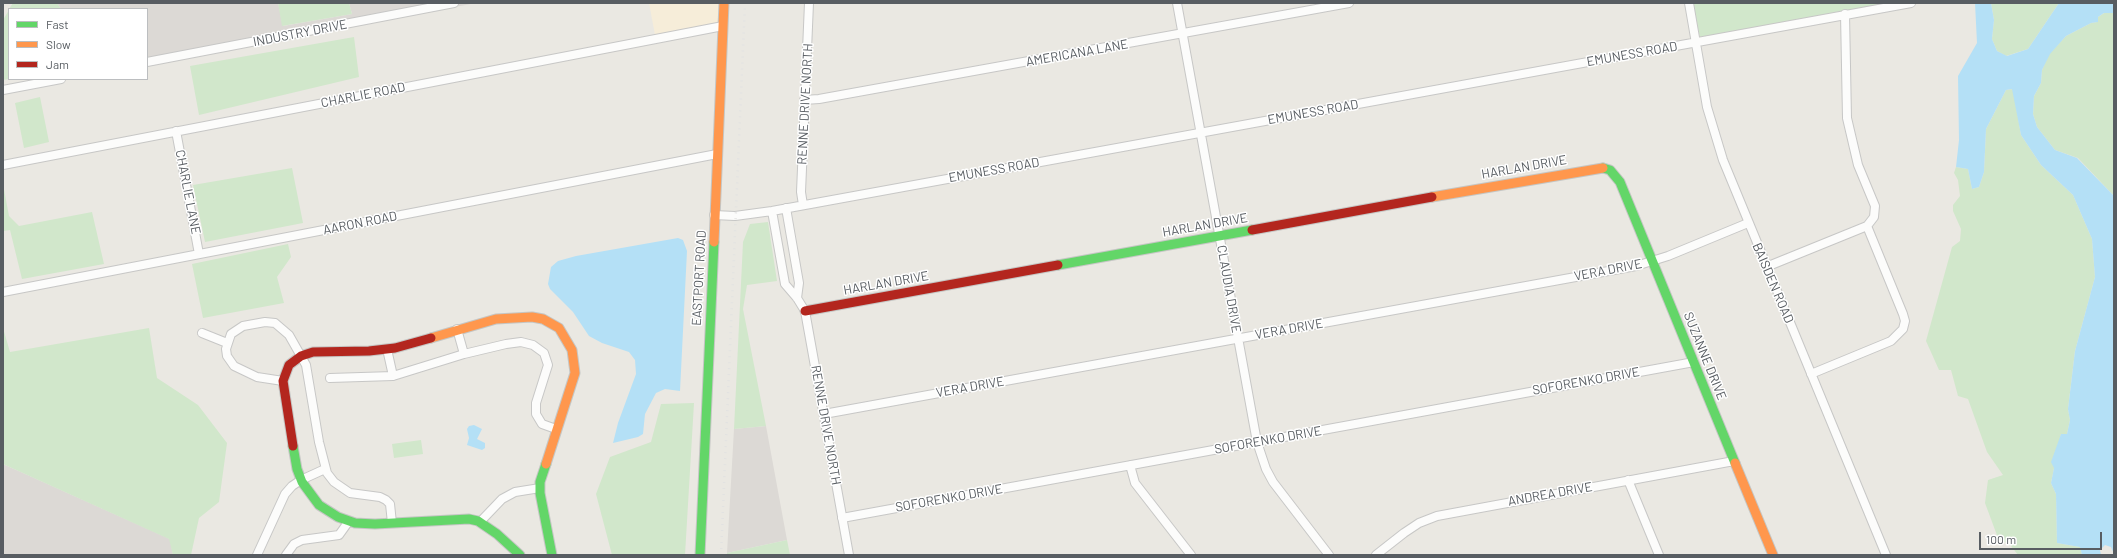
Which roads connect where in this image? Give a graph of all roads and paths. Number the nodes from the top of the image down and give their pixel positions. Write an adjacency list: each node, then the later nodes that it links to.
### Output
1 (454, 3): 12 (street, INDUSTRY DRIVE)
2 (724, 3): 9 (street, EASTPORT ROAD)
3 (809, 3): 15 (street, RENNE DRIVE NORTH)
4 (1177, 3): 10 (street, CLAUDIA DRIVE)
5 (1349, 3): 10 (street, AMERICANA LANE)
6 (1689, 3): 11 (street, BAISDEN ROAD)
7 (1911, 3): 8 (street, EMUNESS ROAD)
8 (1846, 14): 11 (street, EMUNESS ROAD); 26 (street)
9 (723, 26): 16 (street, CHARLIE ROAD); 18 (street, EASTPORT ROAD)
10 (1182, 34): 15 (street, AMERICANA LANE); 17 (street, CLAUDIA DRIVE)
11 (1696, 42): 17 (street, EMUNESS ROAD); 25 (street, BAISDEN ROAD)
12 (148, 62)
13 (55, 80): 14 (street)
14 (3, 90)
15 (804, 100): 21 (street, RENNE DRIVE NORTH)
16 (176, 131): 19 (street, CHARLIE ROAD); 28 (street, CHARLIE LANE)
17 (1200, 133): 21 (street, EMUNESS ROAD); 27 (street, CLAUDIA DRIVE)
18 (717, 154): 24 (street, EASTPORT ROAD); 28 (street, AARON ROAD)
19 (3, 165)
20 (1610, 170): 27 (street, HARLAN DRIVE); 29 (street, SUZANNE DRIVE)
21 (803, 205): 22 (street, EMUNESS ROAD)
22 (786, 208): 23 (street, EMUNESS ROAD); 32 (street)
23 (772, 211): 24 (street, EMUNESS ROAD); 32 (street, RENNE DRIVE NORTH)
24 (714, 215): 63 (street, EASTPORT ROAD)
25 (1748, 223): 29 (street, VERA DRIVE); 30 (street, BAISDEN ROAD)
26 (1867, 226): 30 (street); 42 (street)
27 (1219, 236): 33 (street, HARLAN DRIVE); 36 (street, CLAUDIA DRIVE)
28 (199, 254): 31 (street, AARON ROAD)
29 (1652, 262): 36 (street, VERA DRIVE); 41 (street, SUZANNE DRIVE)
30 (1766, 267): 42 (street, BAISDEN ROAD)
31 (3, 292)
32 (797, 298): 33 (street, RENNE DRIVE NORTH)
33 (805, 311): 46 (street, RENNE DRIVE NORTH)
34 (457, 329): 38 (street); 39 (street); 47 (street)
35 (202, 333): 37 (street)
36 (1238, 338): 46 (street, VERA DRIVE); 48 (street, CLAUDIA DRIVE)
37 (227, 343): 40 (street); 45 (street)
38 (388, 349): 40 (street); 43 (street)
39 (464, 354): 43 (street); 47 (street)
40 (301, 356): 45 (street); 51 (street)
41 (1694, 362): 48 (street, SOFORENKO DRIVE); 49 (street, SUZANNE DRIVE)
42 (1811, 374): 70 (street, BAISDEN ROAD)
43 (393, 376): 44 (street)
44 (330, 378)
45 (283, 381): 52 (street)
46 (824, 414): 55 (street, RENNE DRIVE NORTH)
47 (556, 429): 54 (street)
48 (1257, 442): 50 (street, SOFORENKO DRIVE); 66 (street, CLAUDIA DRIVE)
49 (1734, 461): 53 (street, ANDREA DRIVE); 69 (street, SUZANNE DRIVE)
50 (1130, 465): 55 (street, SOFORENKO DRIVE); 65 (street)
51 (326, 469): 52 (street); 58 (street)
52 (301, 480): 56 (street); 59 (street)
53 (1628, 480): 67 (street, ANDREA DRIVE); 68 (street)
54 (540, 488): 57 (street); 62 (street)
55 (842, 518): 64 (street, RENNE DRIVE NORTH)
56 (349, 521): 58 (street); 60 (street)
57 (480, 522): 58 (street); 61 (street)
58 (392, 523)
59 (257, 555)
60 (286, 555)
61 (520, 555)
62 (552, 555)
63 (700, 555)
64 (849, 555)
65 (1191, 555)
66 (1329, 555)
67 (1376, 555)
68 (1659, 555)
69 (1772, 555)
70 (1886, 555)

